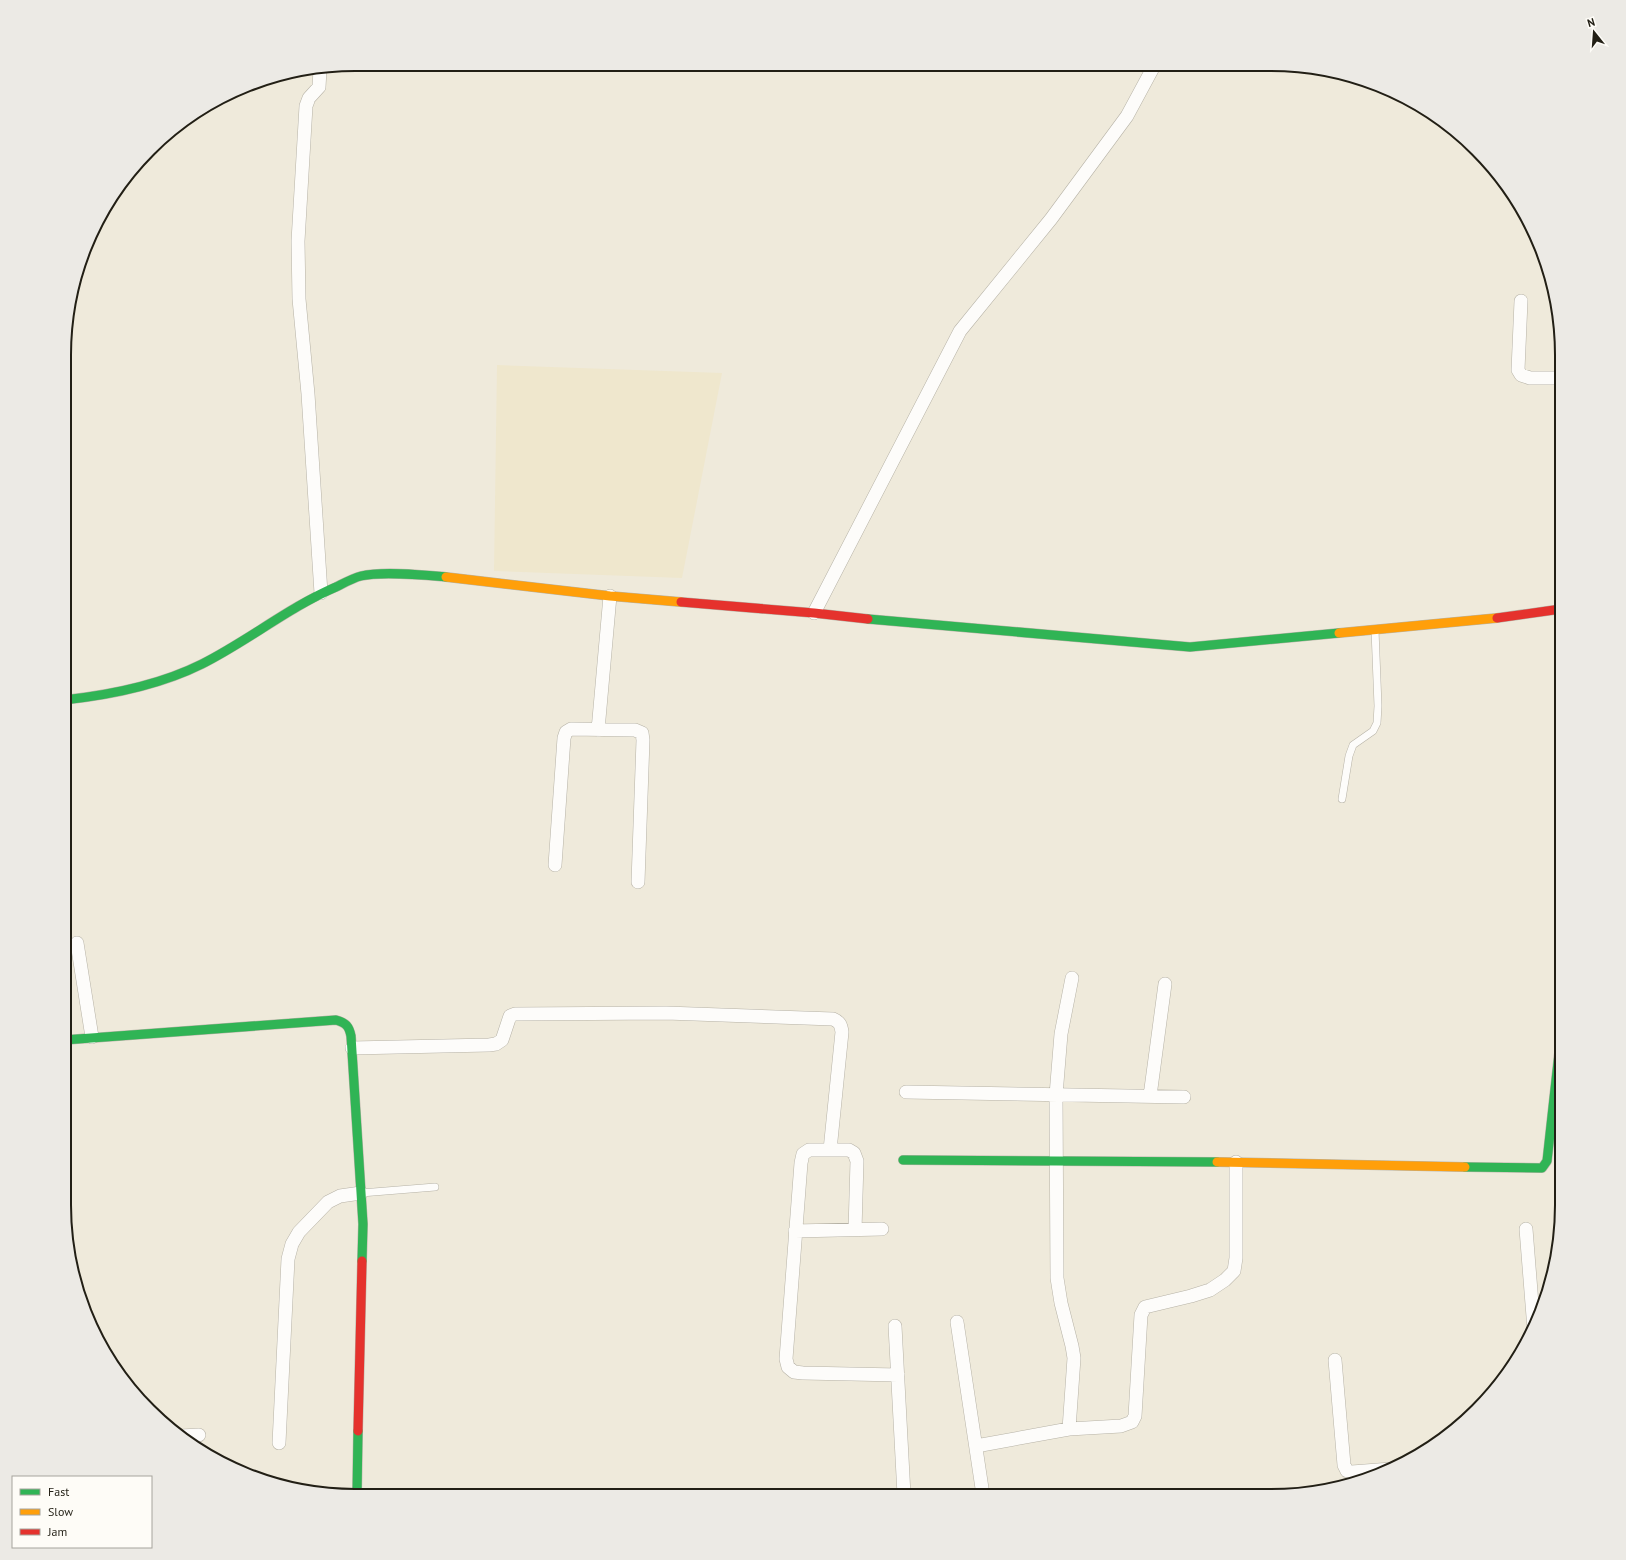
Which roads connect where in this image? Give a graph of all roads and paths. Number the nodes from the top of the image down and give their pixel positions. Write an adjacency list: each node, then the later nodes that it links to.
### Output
1 (1151, 71): 8 (street)
2 (320, 73): 5 (street)
3 (1521, 301): 4 (street)
4 (1555, 378)
5 (321, 593): 6 (street); 10 (street)
6 (610, 596): 8 (street); 11 (street)
7 (1555, 610): 9 (street)
8 (814, 613): 9 (street)
9 (1375, 629): 12 (lane)
10 (71, 699)
11 (598, 730): 13 (street); 14 (street)
12 (1342, 799)
13 (555, 866)
14 (638, 882)
15 (77, 943): 18 (street)
16 (1072, 978): 23 (street)
17 (1165, 984): 24 (street)
18 (92, 1037): 19 (street); 20 (street)
19 (71, 1039)
20 (352, 1048): 26 (street); 31 (street)
21 (1555, 1089): 29 (street)
22 (906, 1092): 23 (street)
23 (1056, 1095): 24 (street); 27 (street)
24 (1150, 1096): 25 (street)
25 (1184, 1097)
26 (830, 1150): 33 (street); 35 (street)
27 (1056, 1159): 28 (street); 29 (street); 41 (street)
28 (903, 1160)
29 (1236, 1162): 41 (street)
30 (435, 1187): 31 (lane)
31 (361, 1193): 44 (street); 47 (street)
32 (882, 1229): 33 (street)
33 (855, 1230): 35 (street)
34 (1526, 1230): 36 (street)
35 (796, 1231): 40 (street)
36 (1533, 1314)
37 (957, 1322): 45 (street)
38 (895, 1326): 40 (street)
39 (1335, 1360): 46 (street)
40 (898, 1375): 48 (street)
41 (1069, 1429): 45 (street)
42 (190, 1436): 43 (street)
43 (199, 1436)
44 (279, 1443)
45 (976, 1446): 49 (street)
46 (1372, 1470)
47 (357, 1489)
48 (904, 1489)
49 (982, 1489)

